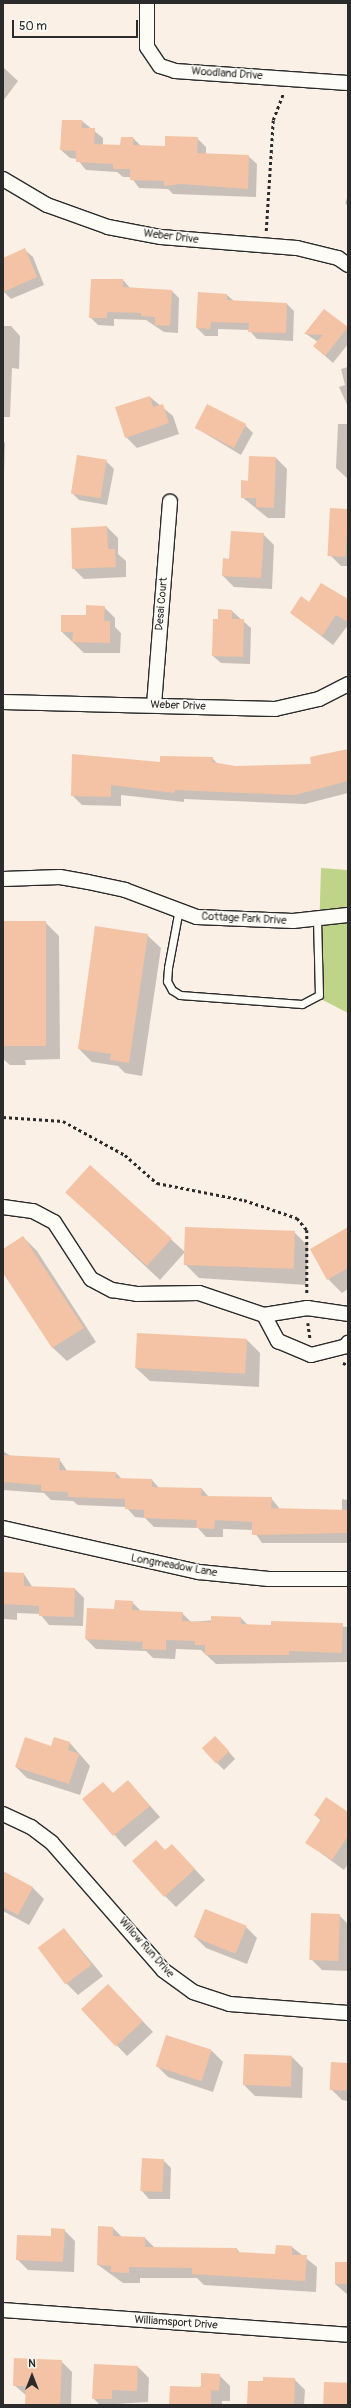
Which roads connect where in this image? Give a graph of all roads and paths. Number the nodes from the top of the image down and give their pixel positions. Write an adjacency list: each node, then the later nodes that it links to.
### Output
1 (146, 10): 2 (street, Woodland Drive)
2 (288, 78): 3 (street, Woodland Drive); 5 (path)
3 (348, 83)
4 (3, 179): 5 (street, Weber Drive)
5 (265, 245): 6 (street, Weber Drive)
6 (348, 265)
7 (170, 502): 10 (street, Desai Court)
8 (348, 684): 10 (street, Weber Drive)
9 (3, 702): 10 (street, Weber Drive)
10 (154, 705)
11 (3, 878): 12 (street, Cottage Park Drive)
12 (179, 909): 14 (street, Cottage Park Drive); 14 (lane)
13 (348, 916): 14 (street, Cottage Park Drive)
14 (317, 919)
15 (3, 1117): 17 (path)
16 (3, 1207): 19 (street)
17 (306, 1308): 18 (street); 19 (street); 21 (path)
18 (348, 1314)
19 (264, 1315): 21 (street)
20 (348, 1343): 21 (street)
21 (311, 1355)
22 (341, 1363): 23 (path)
23 (348, 1365)
24 (3, 1528): 25 (street, Longmeadow Lane)
25 (348, 1579)
26 (3, 1814): 27 (street, Willow Run Drive)
27 (348, 2013)
28 (3, 2310): 29 (street, Williamsport Drive)
29 (348, 2335)

